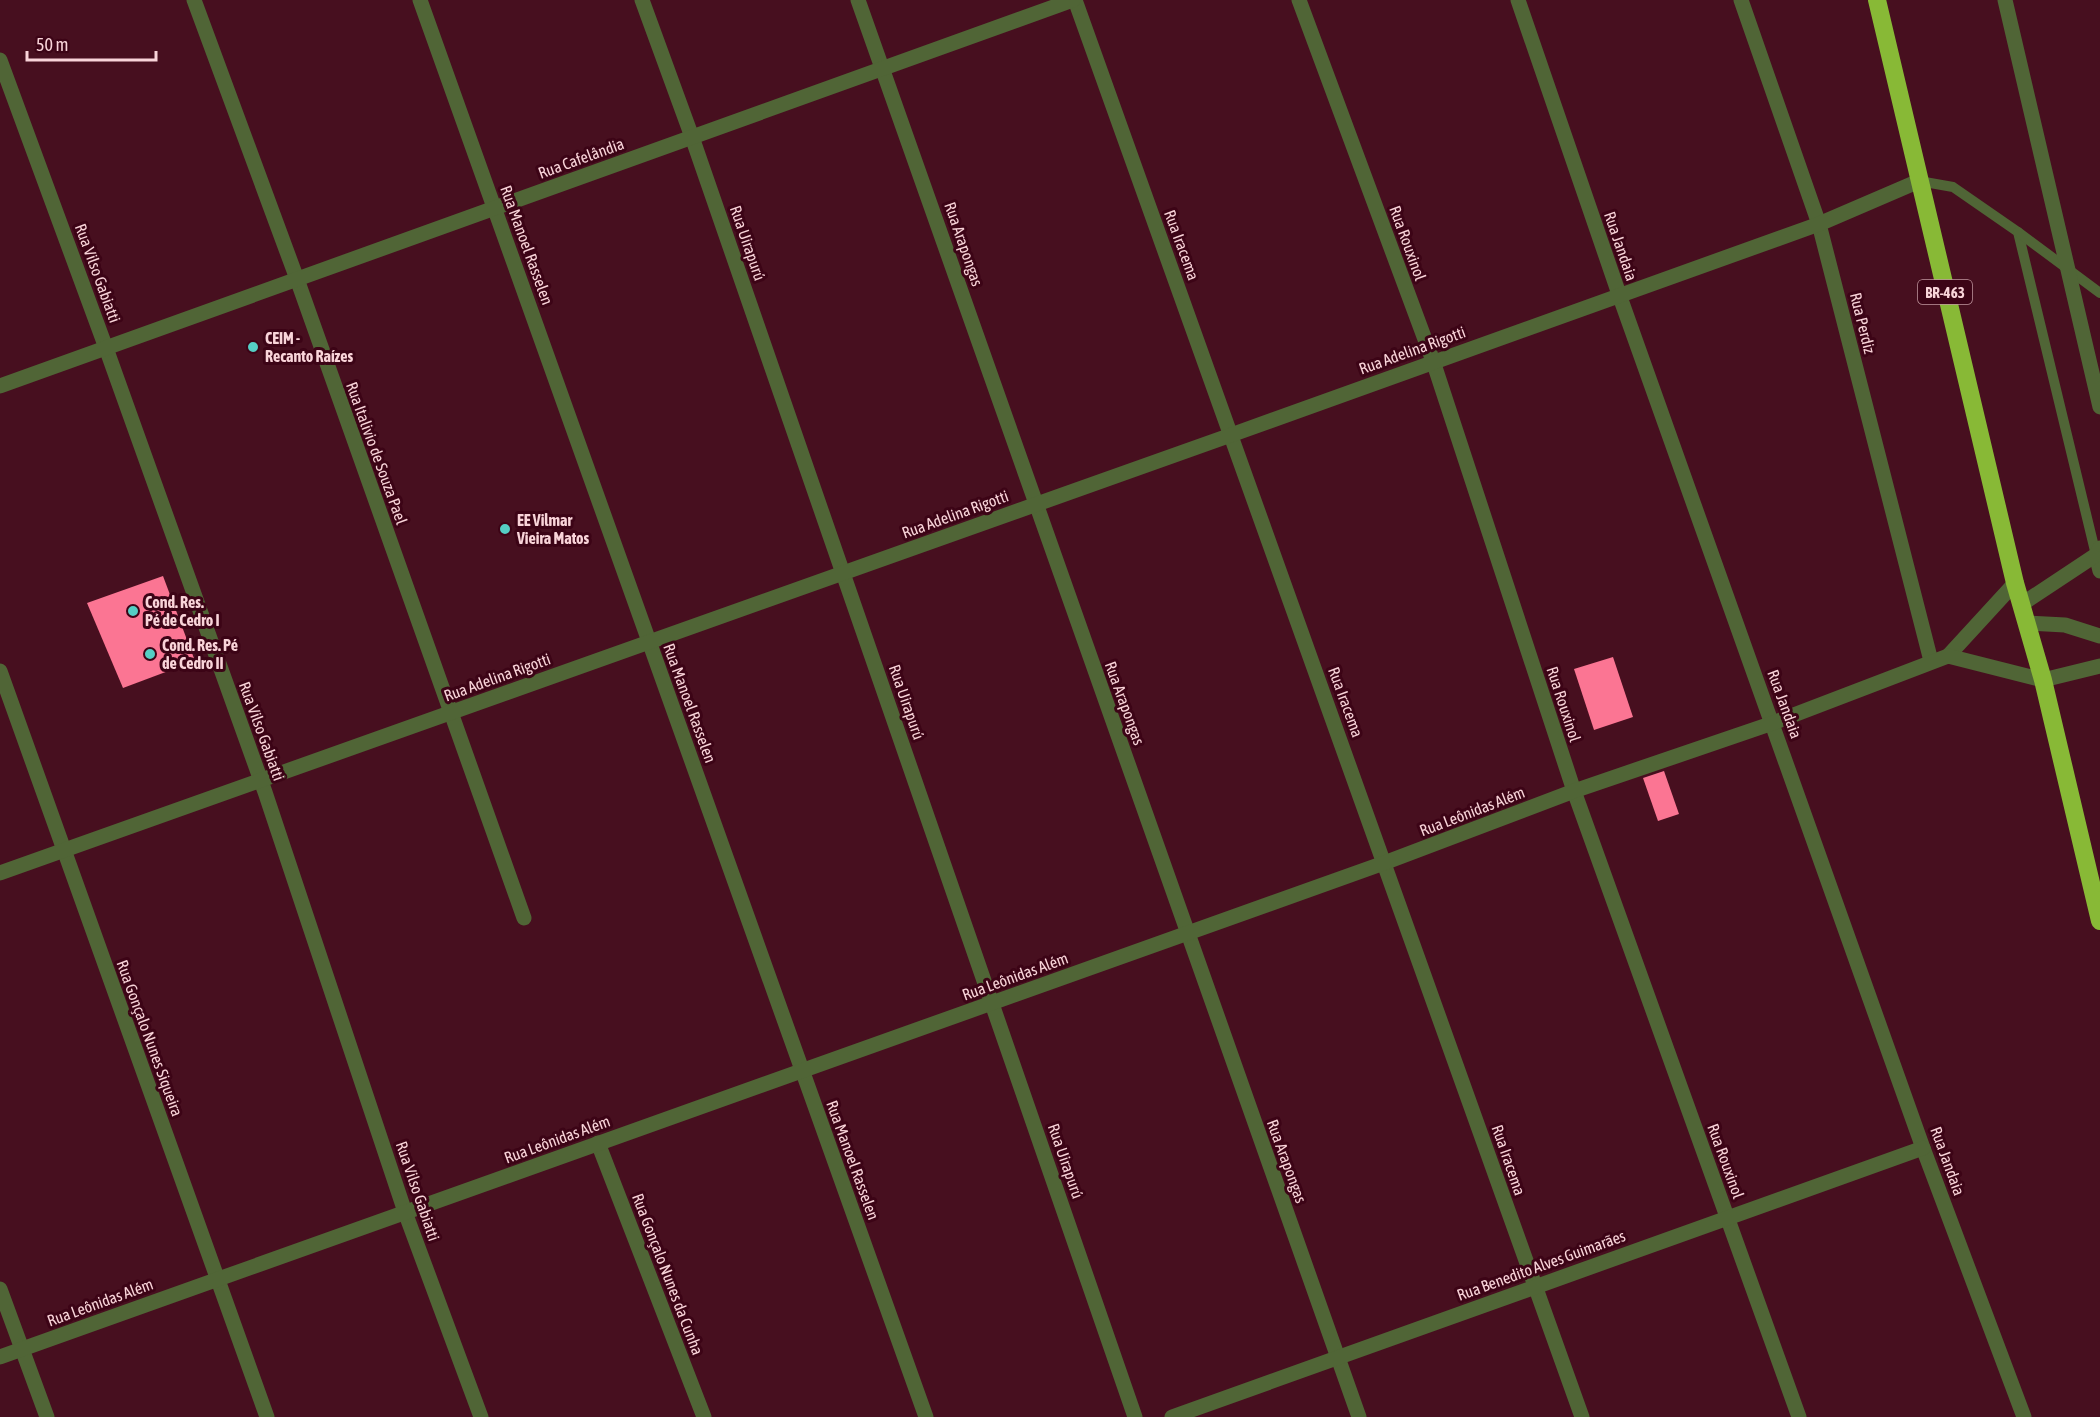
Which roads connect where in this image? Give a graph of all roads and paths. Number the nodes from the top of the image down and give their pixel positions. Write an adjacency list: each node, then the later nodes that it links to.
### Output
1 (194, 0): 19 (street, Rua Italivio de Souza Pael)
2 (420, 0): 15 (street, Rua Manoel Rasselen)
3 (642, 0): 13 (street, Rua Uirapurú)
4 (858, 0): 12 (street, Rua Arapongas)
5 (1074, 0): 12 (street, Rua Cafelândia); 26 (street, Rua Iracema)
6 (1299, 0): 23 (street, Rua Rouxinol)
7 (1518, 0): 21 (street, Rua Jandaia)
8 (1741, 0): 16 (street, Rua Perdiz)
9 (1877, 0): 14 (highway, BR-463)
10 (2005, 0): 18 (street)
11 (0, 60): 22 (street, Rua Vilso Gabiatti)
12 (883, 68): 13 (street, Rua Cafelândia); 27 (street, Rua Arapongas)
13 (692, 137): 15 (street, Rua Cafelândia); 30 (street, Rua Uirapurú)
14 (1919, 182): 16 (street, Rua Adelina Rigotti); 17 (lane); 31 (highway, BR-463)
15 (495, 208): 19 (street, Rua Cafelândia); 35 (street, Rua Manoel Rasselen)
16 (1819, 224): 21 (street, Rua Adelina Rigotti); 37 (street, Rua Perdiz)
17 (2018, 232): 18 (lane); 28 (lane)
18 (2068, 269): 20 (lane); 25 (street)
19 (297, 279): 22 (street, Rua Cafelândia); 41 (street, Rua Italivio de Souza Pael)
20 (2100, 292)
21 (1620, 297): 23 (street, Rua Adelina Rigotti); 42 (street, Rua Jandaia)
22 (106, 348): 24 (street, Rua Cafelândia); 43 (street, Rua Vilso Gabiatti)
23 (1433, 361): 26 (street, Rua Adelina Rigotti); 44 (street, Rua Rouxinol)
24 (0, 386)
25 (2100, 407)
26 (1231, 435): 27 (street, Rua Adelina Rigotti); 46 (street, Rua Iracema)
27 (1036, 505): 30 (street, Rua Adelina Rigotti); 50 (street, Rua Arapongas)
28 (2098, 552): 29 (street); 32 (street)
29 (2100, 571)
30 (843, 573): 35 (street, Rua Adelina Rigotti); 51 (street, Rua Uirapurú)
31 (2015, 583): 32 (highway, BR-463); 36 (street)
32 (2022, 604): 33 (highway, BR-463)
33 (2028, 623): 34 (street); 40 (highway, BR-463)
34 (2100, 636)
35 (649, 642): 41 (street, Rua Adelina Rigotti); 52 (street, Rua Manoel Rasselen)
36 (1948, 656): 37 (street, Rua Leônidas Além); 40 (street)
37 (1931, 661): 42 (street, Rua Leônidas Além)
38 (2100, 666): 40 (street)
39 (0, 670): 45 (street, Rua Gonçalo Nunes Siqueira)
40 (2043, 680): 49 (highway, BR-463)
41 (451, 713): 43 (street, Rua Adelina Rigotti); 48 (street, Rua Italivio de Souza Pael)
42 (1773, 723): 44 (street, Rua Leônidas Além); 54 (street, Rua Jandaia)
43 (261, 781): 45 (street, Rua Adelina Rigotti); 55 (street, Rua Vilso Gabiatti)
44 (1574, 791): 46 (street, Rua Leônidas Além); 56 (street, Rua Rouxinol)
45 (64, 850): 47 (street, Rua Adelina Rigotti); 57 (street, Rua Gonçalo Nunes Siqueira)
46 (1384, 863): 50 (street, Rua Leônidas Além); 58 (street, Rua Iracema)
47 (0, 873)
48 (525, 918)
49 (2100, 921)
50 (1188, 933): 51 (street, Rua Leônidas Além); 61 (street, Rua Arapongas)
51 (993, 1003): 52 (street, Rua Leônidas Além); 68 (street, Rua Uirapurú)
52 (801, 1071): 53 (street, Rua Leônidas Além); 67 (street, Rua Manoel Rasselen)
53 (598, 1143): 55 (street, Rua Leônidas Além); 66 (street, Rua Gonçalo Nunes da Cunha)
54 (1923, 1148): 56 (street, Rua Benedito Alves Guimarães); 73 (street, Rua Jandaia)
55 (405, 1212): 57 (street, Rua Leônidas Além); 65 (street, Rua Vilso Gabiatti)
56 (1727, 1218): 58 (street, Rua Benedito Alves Guimarães); 72 (street, Rua Rouxinol)
57 (218, 1280): 60 (street, Rua Leônidas Além); 64 (street, Rua Gonçalo Nunes Siqueira)
58 (1534, 1286): 61 (street, Rua Benedito Alves Guimarães); 71 (street, Rua Iracema)
59 (0, 1289): 60 (street)
60 (22, 1349): 62 (street, Rua Leônidas Além); 63 (street)
61 (1338, 1356): 69 (street, Rua Benedito Alves Guimarães); 70 (street, Rua Arapongas)
62 (0, 1357)
63 (47, 1417)
64 (267, 1417)
65 (481, 1417)
66 (704, 1417)
67 (926, 1417)
68 (1135, 1417)
69 (1172, 1417)
70 (1359, 1417)
71 (1582, 1417)
72 (1799, 1417)
73 (2024, 1417)

